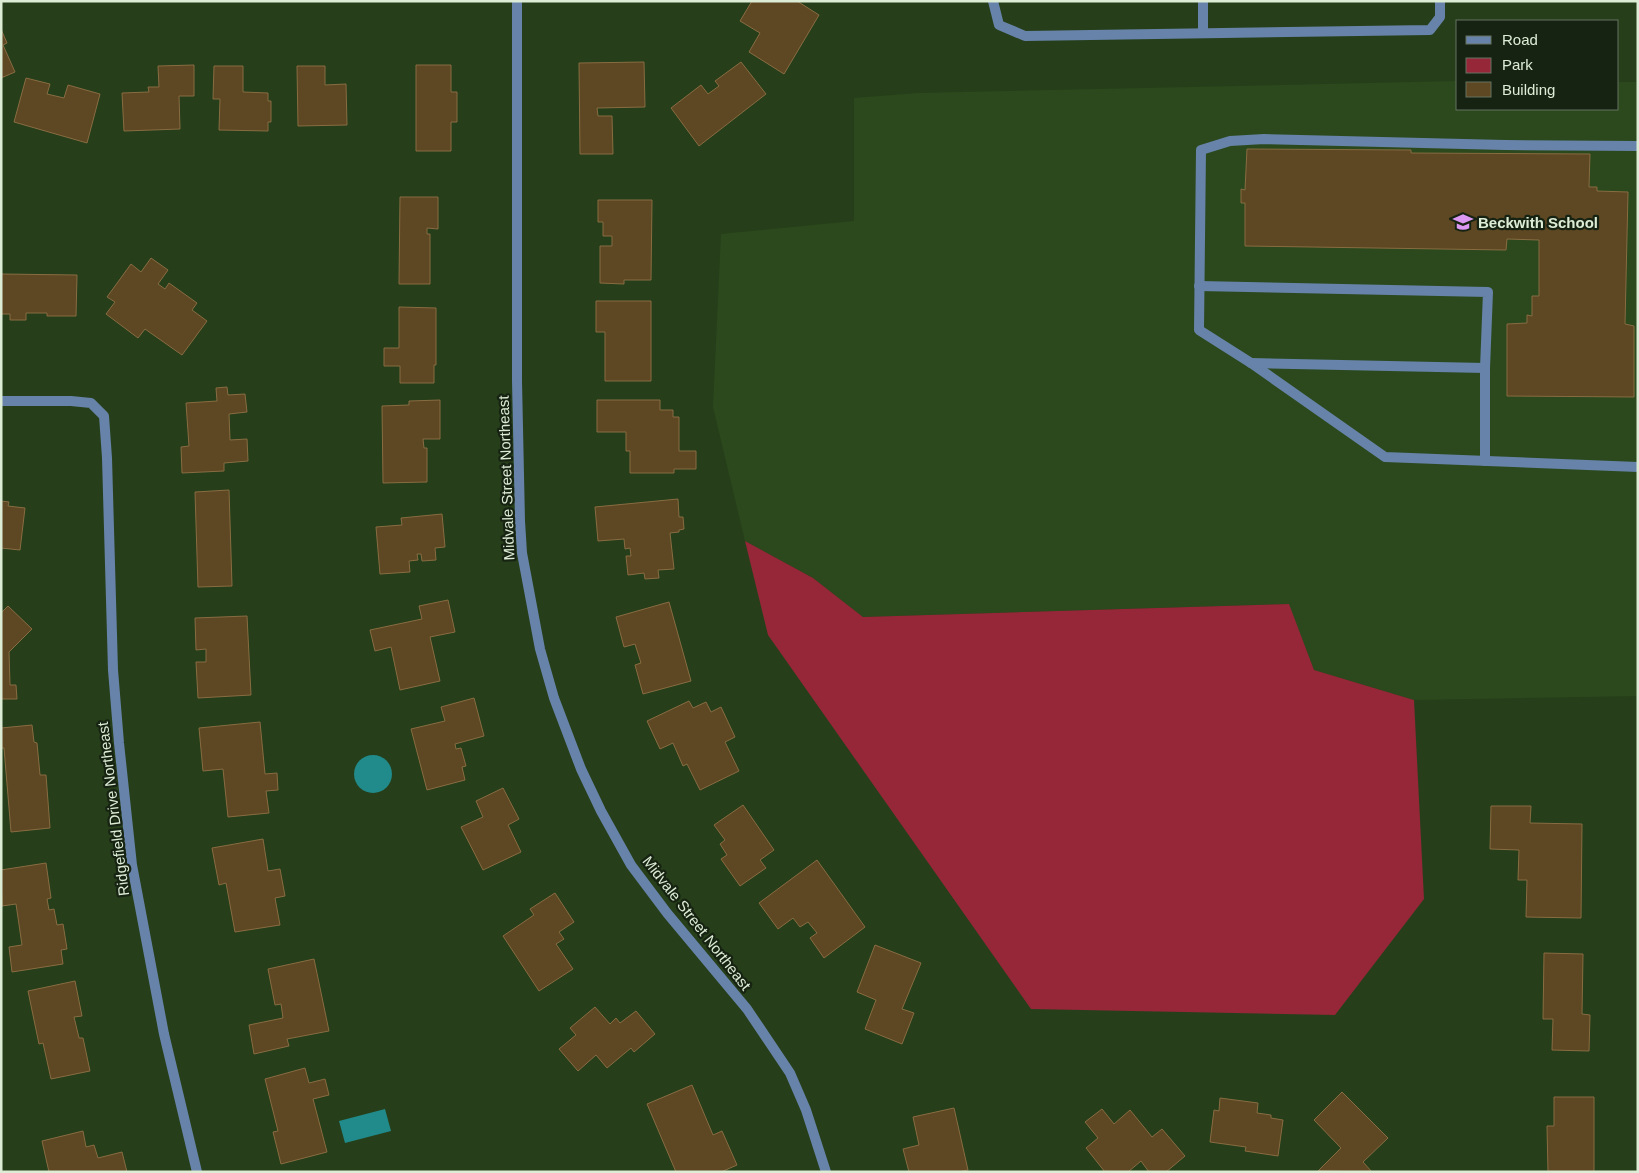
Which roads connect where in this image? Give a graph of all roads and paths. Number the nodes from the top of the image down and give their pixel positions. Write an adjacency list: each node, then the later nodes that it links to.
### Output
1 (517, 1): 14 (street, Midvale Street Northeast)
2 (993, 1): 5 (street)
3 (1203, 1): 5 (street)
4 (1440, 1): 5 (street)
5 (1203, 33)
6 (1638, 146): 7 (street)
7 (1200, 286): 8 (street); 9 (street)
8 (1251, 364): 9 (street); 11 (street)
9 (1485, 368): 11 (street)
10 (1, 401): 13 (street, Ridgefield Drive Northeast)
11 (1485, 461): 12 (street)
12 (1638, 466)
13 (197, 1172)
14 (826, 1172)

